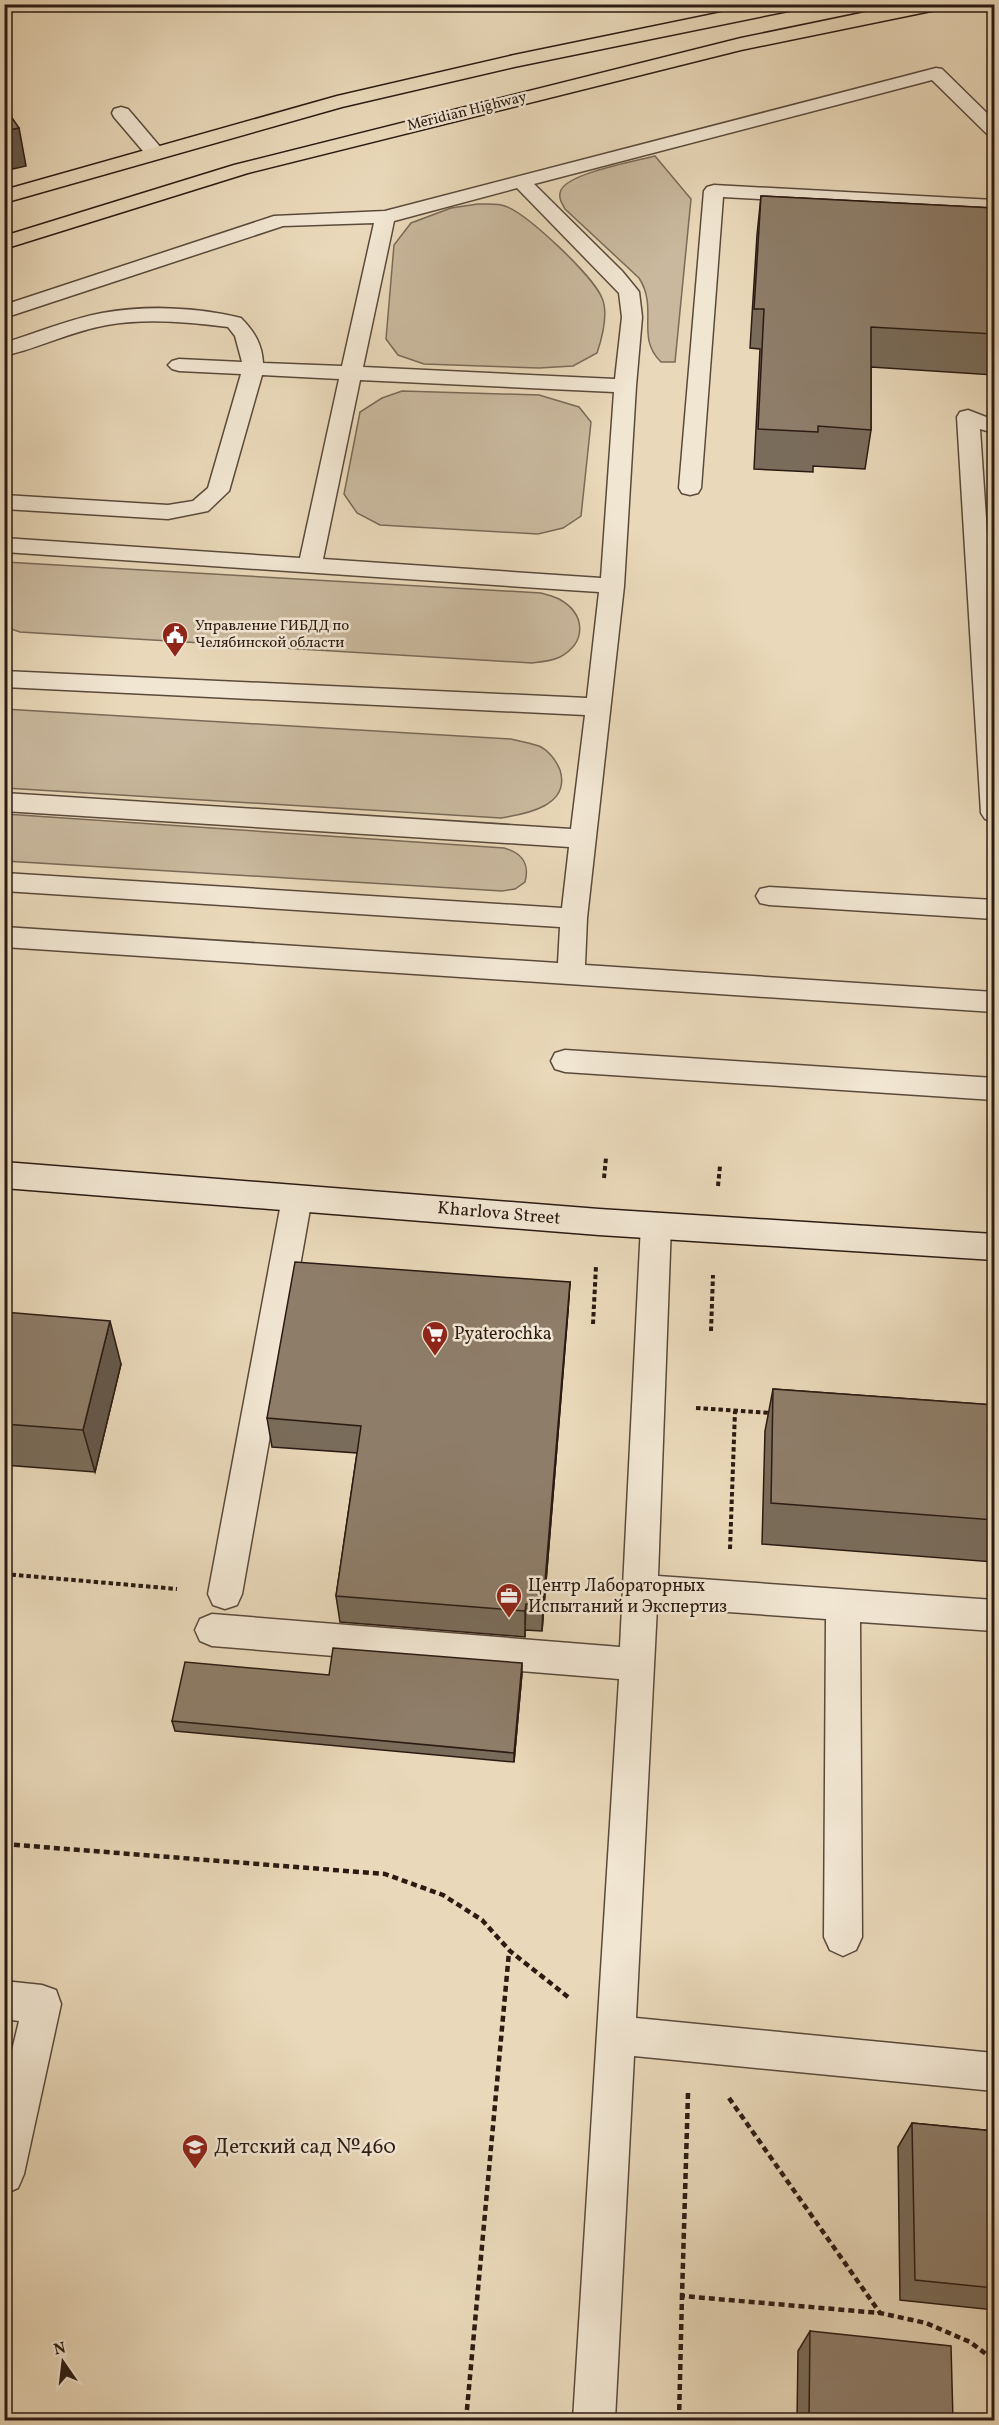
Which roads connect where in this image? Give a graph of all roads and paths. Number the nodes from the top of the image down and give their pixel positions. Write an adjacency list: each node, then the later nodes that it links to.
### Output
1 (793, 4): 5 (main road)
2 (936, 4): 10 (main road, Meridian Highway)
3 (121, 113): 5 (lane)
4 (994, 130): 6 (lane)
5 (155, 153): 7 (main road)
6 (521, 182): 9 (lane); 16 (lane)
7 (4, 197)
8 (994, 206): 18 (lane)
9 (385, 217): 11 (lane); 15 (lane)
10 (4, 243)
11 (4, 312)
12 (4, 350): 14 (lane)
13 (178, 365): 14 (lane)
14 (253, 369): 15 (lane); 19 (lane)
15 (351, 374): 16 (lane); 21 (lane)
16 (625, 386): 22 (lane)
17 (994, 427): 26 (lane)
18 (690, 488)
19 (4, 502)
20 (4, 545): 21 (lane)
21 (310, 564): 22 (lane)
22 (612, 586): 24 (lane)
23 (4, 679): 24 (lane)
24 (597, 707): 27 (lane)
25 (4, 802): 27 (lane)
26 (994, 813)
27 (583, 839): 31 (lane)
28 (4, 882): 31 (lane)
29 (769, 896): 30 (lane)
30 (994, 910)
31 (574, 918): 33 (lane)
32 (4, 937): 33 (lane)
33 (571, 974): 34 (lane)
34 (994, 1002)
35 (565, 1061): 36 (lane)
36 (994, 1089)
37 (4, 1175): 38 (street, Kharlova Street)
38 (297, 1198): 39 (street, Kharlova Street); 47 (lane)
39 (656, 1225): 40 (street, Kharlova Street); 41 (lane)
40 (994, 1247)
41 (649, 1405): 42 (path); 46 (lane)
42 (735, 1411): 43 (path); 44 (path)
43 (782, 1414)
44 (730, 1558)
45 (4, 1574): 47 (path)
46 (640, 1590): 48 (lane); 51 (lane)
47 (225, 1594)
48 (843, 1605): 49 (lane); 53 (lane)
49 (994, 1616)
50 (212, 1630): 51 (lane)
51 (637, 1664): 56 (lane)
52 (4, 1844): 54 (path)
53 (843, 1937)
54 (510, 1951): 56 (path); 63 (path)
55 (4, 2000): 59 (lane)
56 (617, 2035): 57 (lane); 64 (lane)
57 (689, 2041): 58 (lane); 60 (path); 61 (path)
58 (994, 2072)
59 (4, 2175)
60 (682, 2296): 61 (path); 65 (path)
61 (880, 2313): 62 (path)
62 (994, 2360)
63 (466, 2421)
64 (594, 2421)
65 (679, 2421)

